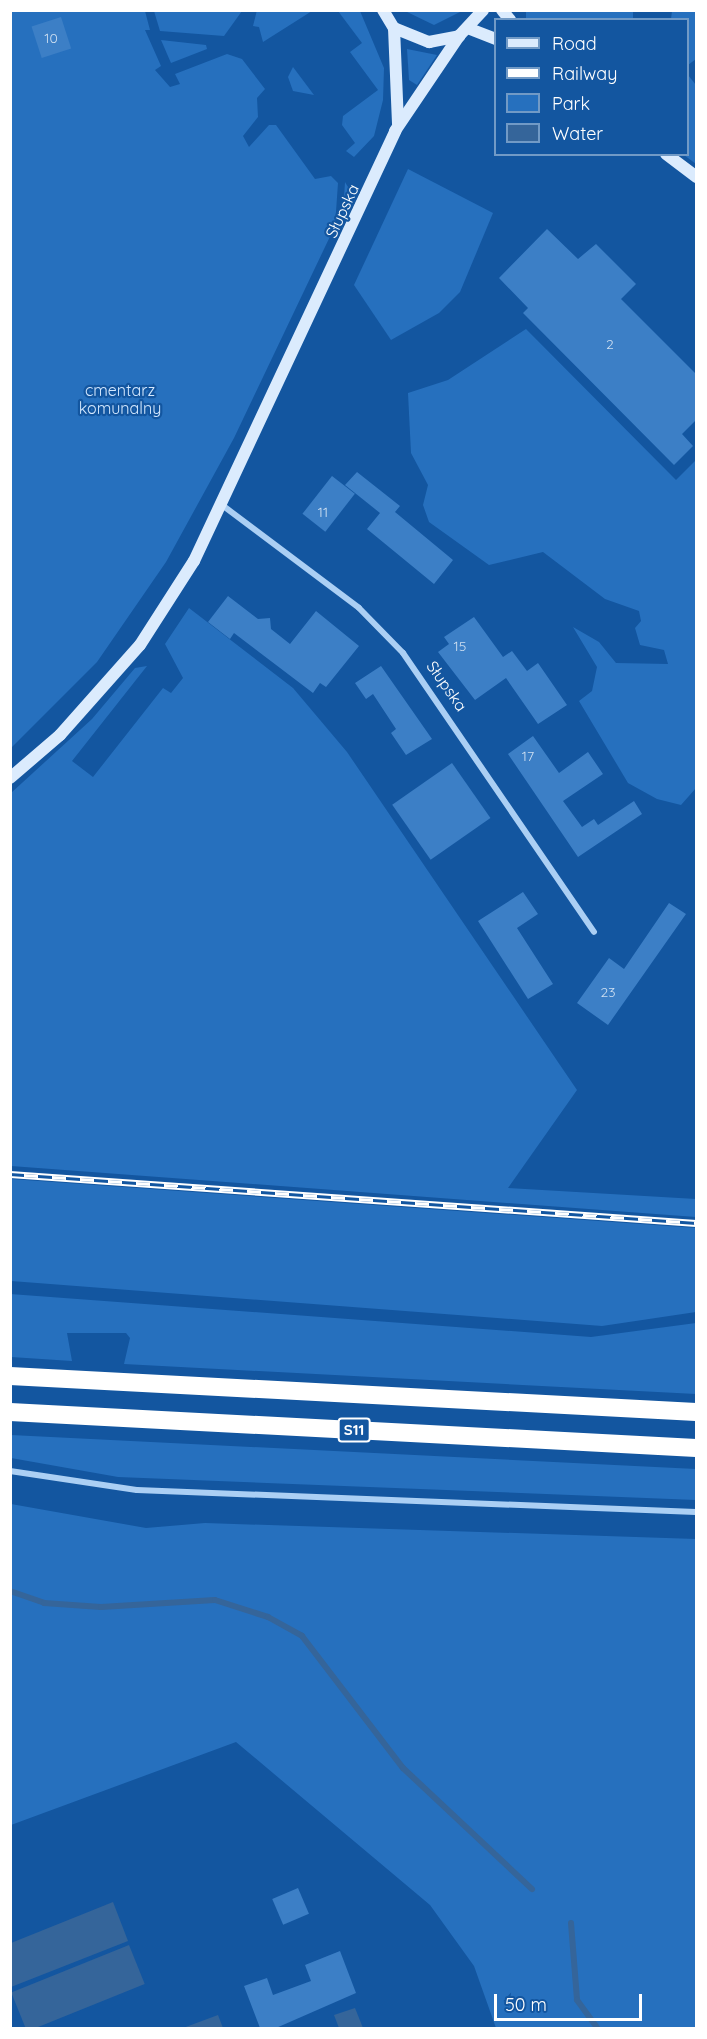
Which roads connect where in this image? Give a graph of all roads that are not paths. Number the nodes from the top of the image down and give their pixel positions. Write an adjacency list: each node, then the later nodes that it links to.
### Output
1 (383, 10): 3 (main road)
2 (483, 10): 4 (main road)
3 (394, 28): 5 (main road); 7 (main road, Słupska)
4 (470, 28): 5 (main road); 6 (main road)
5 (459, 36): 7 (main road, Słupska)
6 (494, 39)
7 (398, 125): 10 (main road, Słupska)
8 (669, 156): 9 (main road)
9 (696, 177)
10 (222, 505): 11 (main road, Słupska); 12 (street, Słupska)
11 (10, 778)
12 (594, 932)
13 (10, 1376): 15 (highway, S11)
14 (10, 1412): 16 (highway, S11)
15 (696, 1412)
16 (696, 1448)
17 (10, 1471): 18 (street)
18 (696, 1512)

